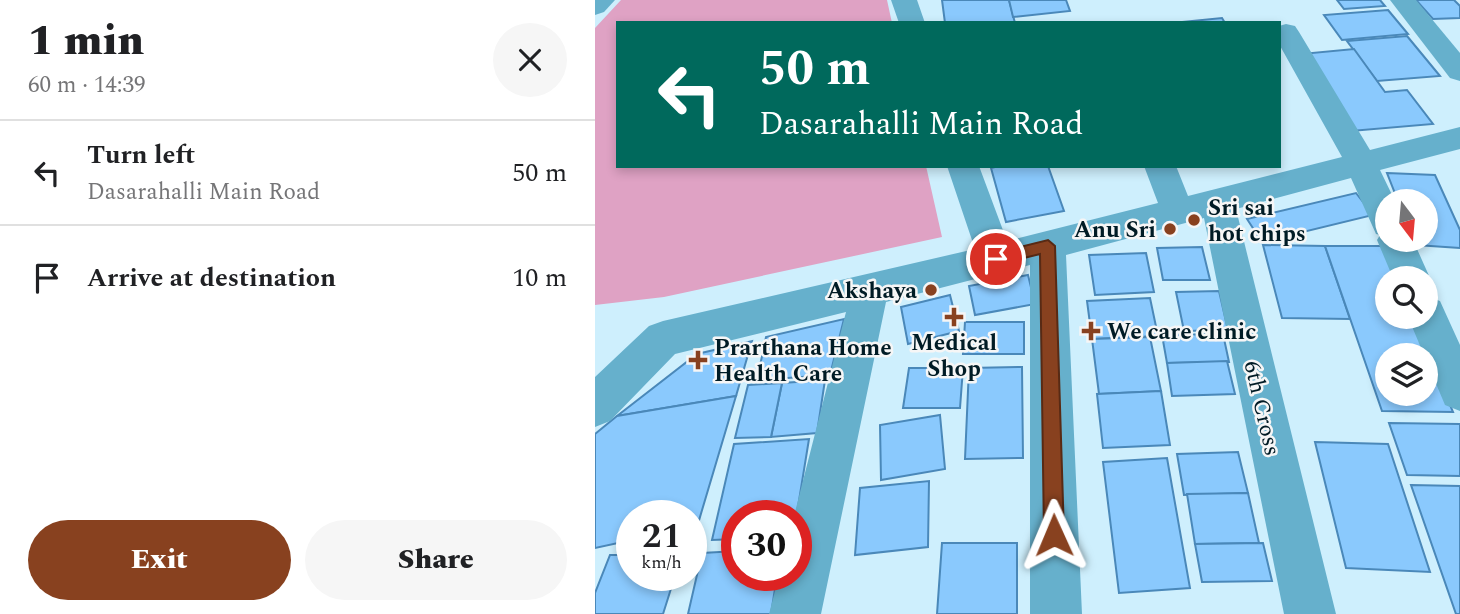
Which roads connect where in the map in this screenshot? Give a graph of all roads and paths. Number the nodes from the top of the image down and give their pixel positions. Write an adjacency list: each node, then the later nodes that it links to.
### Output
1 (602, 0): 4 (street)
2 (904, 0): 5 (street)
3 (1403, 0): 7 (street)
4 (595, 8)
5 (911, 21)
6 (1286, 32): 9 (street)
7 (1460, 72)
8 (1460, 138): 9 (street)
9 (1361, 163): 12 (street); 13 (street)
10 (964, 168): 15 (street)
11 (1162, 168): 13 (street, 6th Cross)
12 (1375, 195)
13 (1197, 207): 14 (street); 22 (street, 6th Cross)
14 (1048, 246): 15 (street); 21 (street)
15 (996, 259): 16 (street)
16 (870, 290): 19 (street); 20 (street)
17 (1433, 329): 18 (street)
18 (1460, 391)
19 (595, 406)
20 (795, 614)
21 (1056, 614)
22 (1310, 614)

